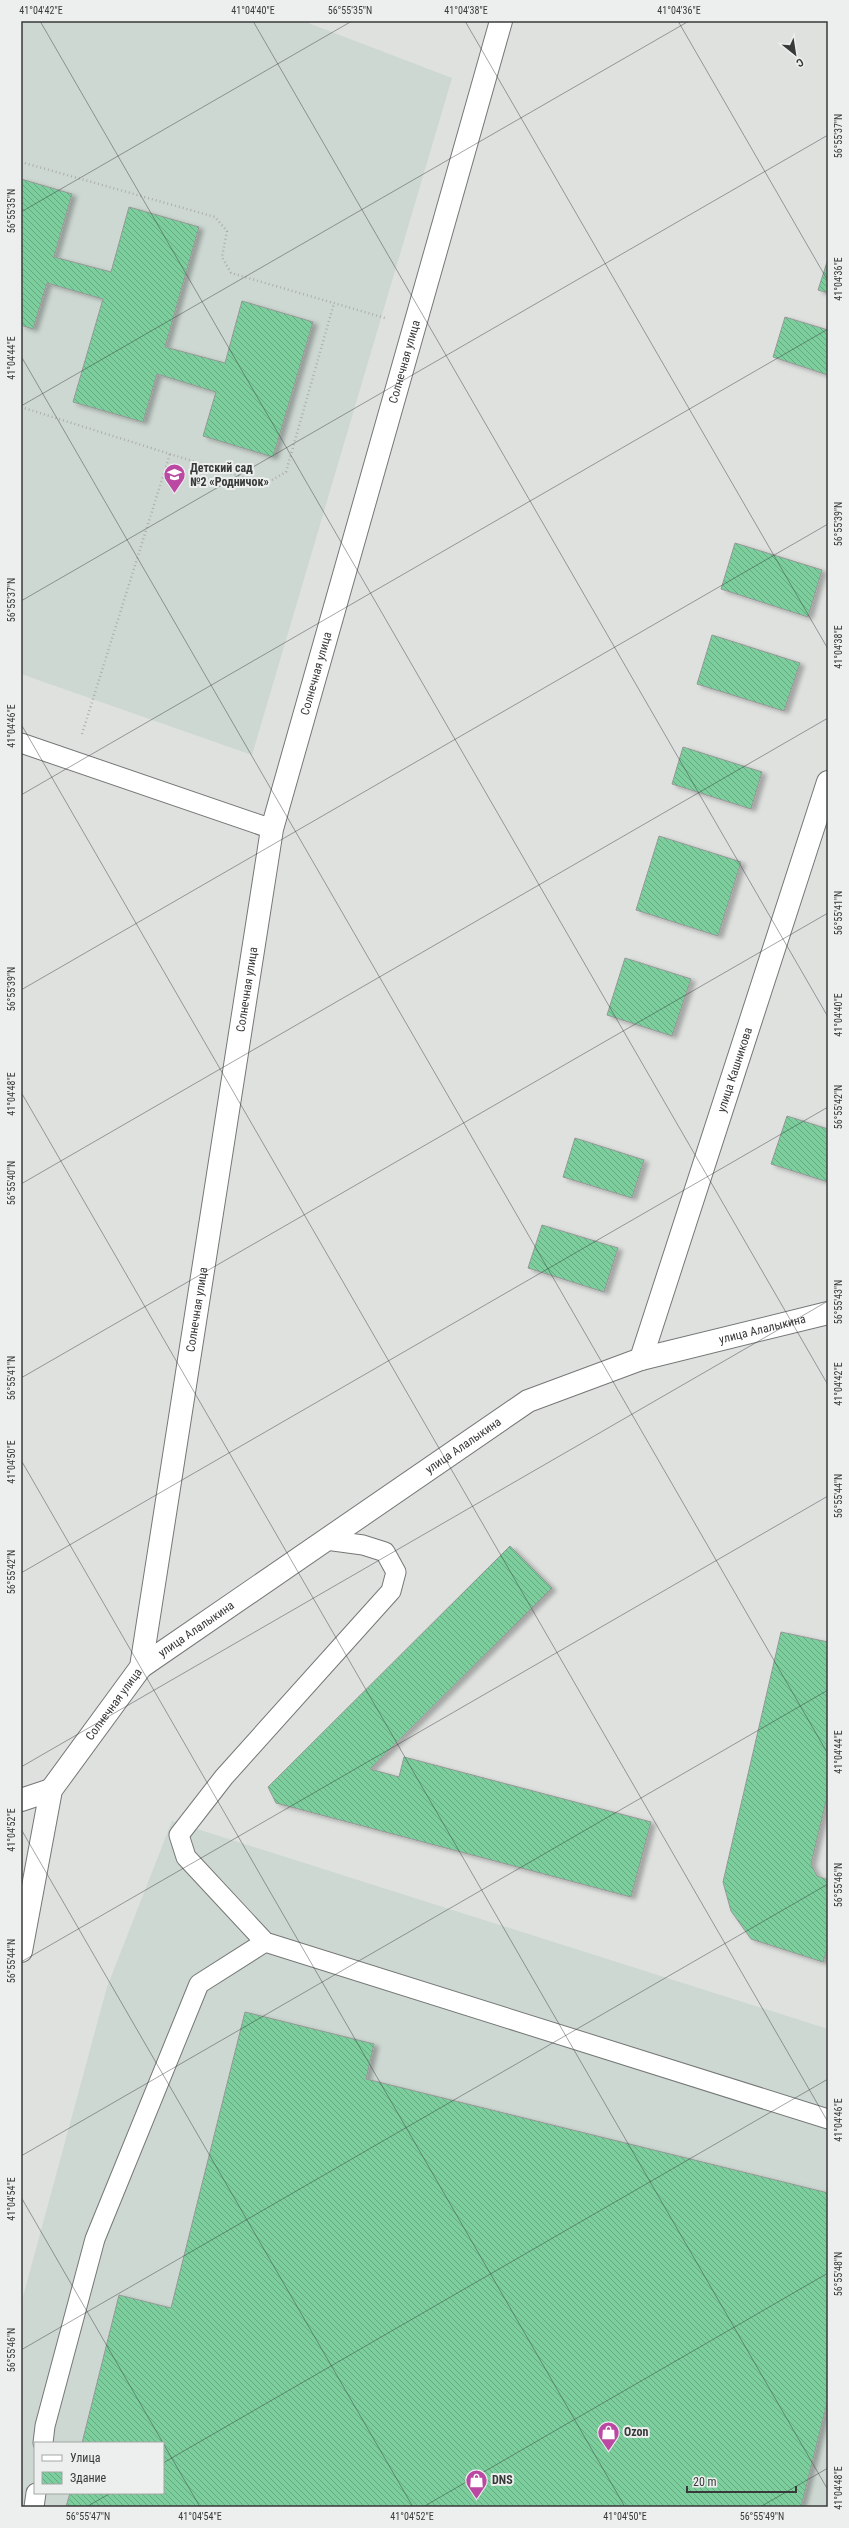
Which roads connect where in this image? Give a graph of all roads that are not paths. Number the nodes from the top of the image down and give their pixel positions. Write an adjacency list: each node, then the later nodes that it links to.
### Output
1 (501, 21): 4 (street, Солнечная улица)
2 (21, 744): 4 (lane)
3 (828, 782): 6 (street, улица Кашникова)
4 (272, 829): 8 (street, Солнечная улица)
5 (828, 1313): 6 (street, улица Алалыкина)
6 (641, 1359): 7 (street, улица Алалыкина)
7 (326, 1540): 8 (street, улица Алалыкина); 11 (lane)
8 (141, 1667): 9 (street, Солнечная улица)
9 (51, 1790): 10 (street); 12 (street, Солнечная улица)
10 (21, 1800)
11 (264, 1942): 13 (lane); 14 (lane)
12 (21, 1951)
13 (828, 2120)
14 (43, 2442)
15 (36, 2494): 16 (lane)
16 (34, 2507)

